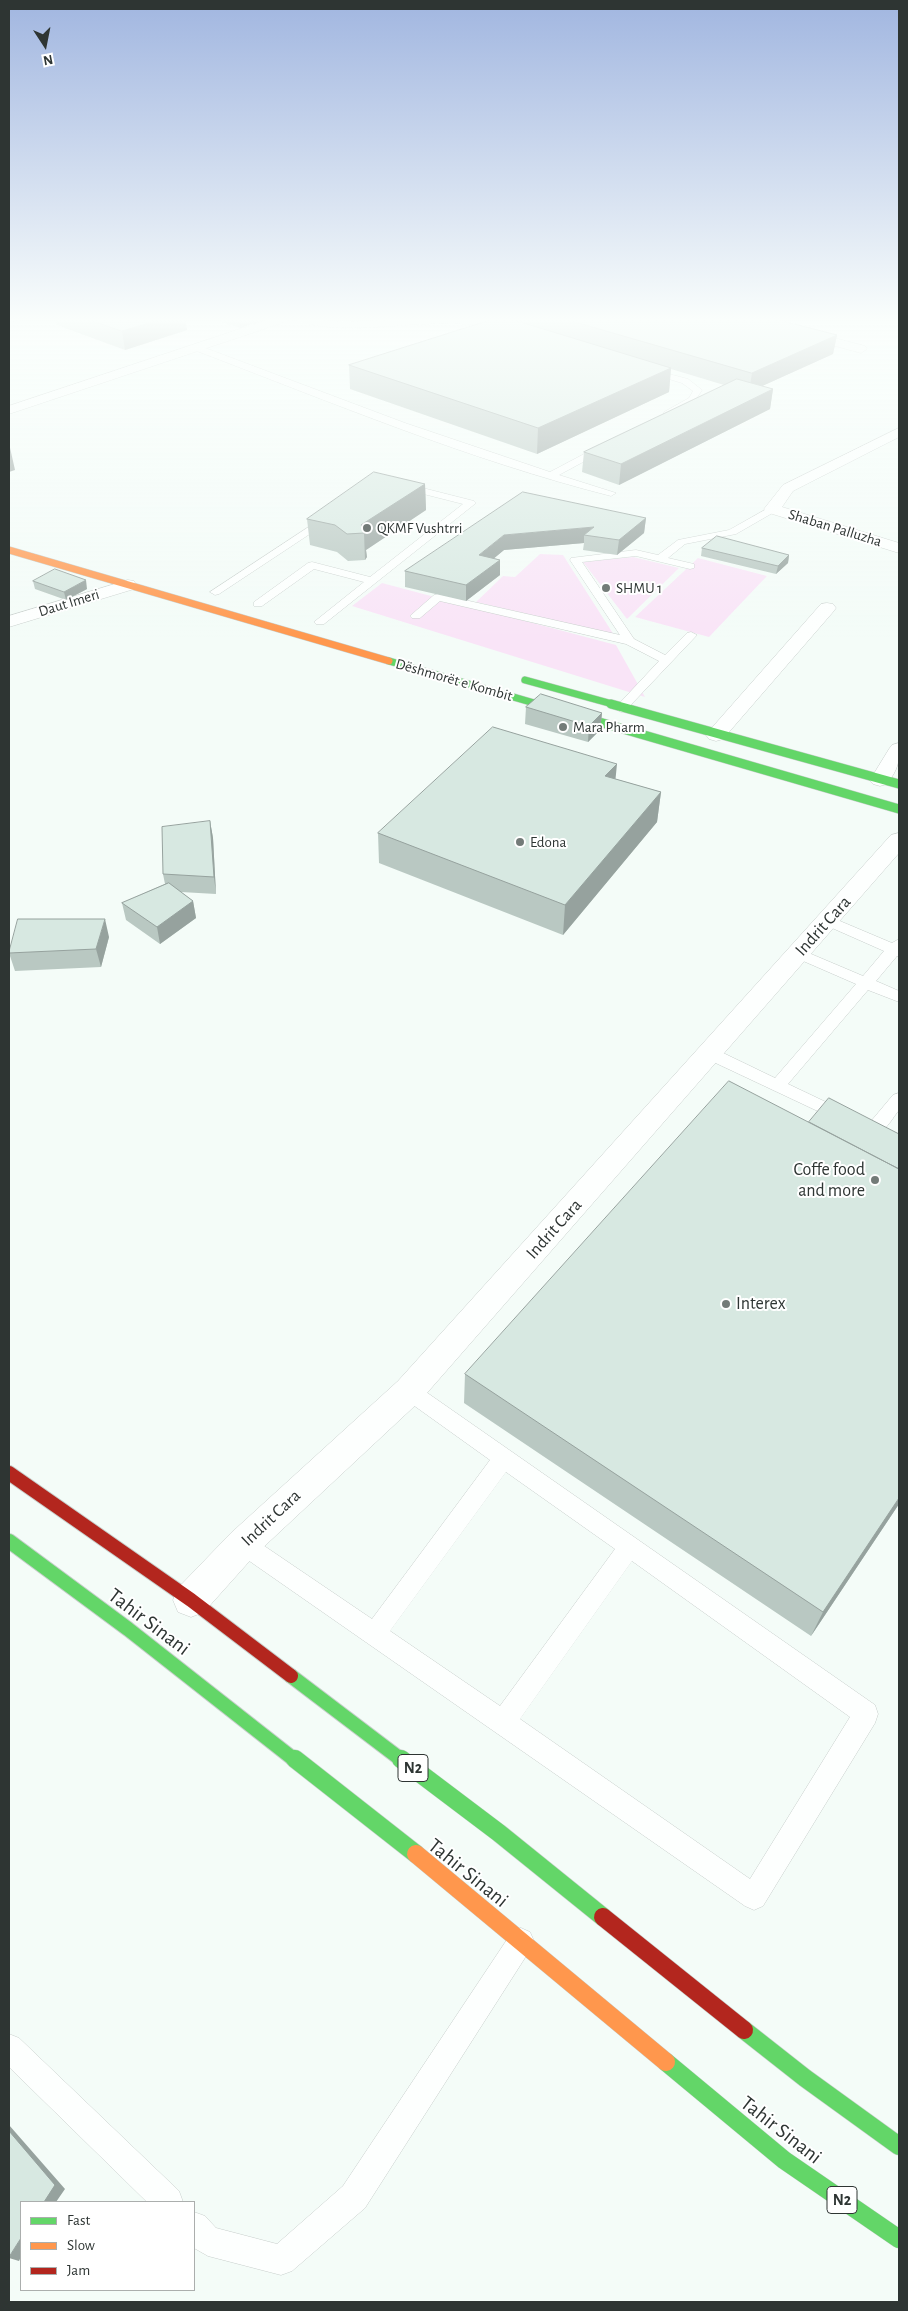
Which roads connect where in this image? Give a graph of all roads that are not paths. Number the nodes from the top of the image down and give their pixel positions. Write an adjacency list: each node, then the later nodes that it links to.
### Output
1 (398, 425): 4 (lane)
2 (899, 432): 7 (street, Shaban Palluzha)
3 (609, 445): 4 (lane)
4 (550, 476): 6 (lane)
5 (392, 483): 13 (lane)
6 (610, 493)
7 (772, 508): 9 (street, Shaban Palluzha); 11 (lane)
8 (335, 512): 15 (lane)
9 (899, 548)
10 (9, 550): 14 (street, Dëshmorët e Kombit)
11 (660, 559): 12 (lane); 25 (lane)
12 (690, 566)
13 (372, 581): 17 (lane); 21 (lane)
14 (128, 585): 22 (street, Daut Imeri); 27 (street, Dëshmorët e Kombit)
15 (210, 590): 16 (street)
16 (232, 597)
17 (254, 603): 19 (street)
18 (827, 608): 33 (street)
19 (276, 609)
20 (416, 616): 25 (lane)
21 (315, 621): 23 (street)
22 (9, 622)
23 (337, 627)
24 (691, 634): 28 (lane)
25 (630, 641): 28 (lane)
26 (383, 646): 27 (street)
27 (370, 655): 32 (street, Dëshmorët e Kombit)
28 (666, 660): 30 (lane)
29 (510, 676): 30 (street, Dëshmorët e Kombit)
30 (621, 708): 31 (street, Dëshmorët e Kombit)
31 (660, 719): 32 (street); 33 (street, Dëshmorët e Kombit)
32 (645, 735): 36 (street, Dëshmorët e Kombit)
33 (716, 735): 35 (street, Dëshmorët e Kombit)
34 (899, 749): 35 (street, Dëshmorët e Kombit)
35 (890, 782)
36 (899, 809)
37 (899, 840): 38 (street, Indrit Cara)
38 (828, 921): 39 (lane); 40 (street, Indrit Cara)
39 (898, 949): 41 (lane)
40 (799, 954): 41 (lane); 43 (street, Indrit Cara)
41 (866, 982): 42 (lane); 44 (lane)
42 (899, 997)
43 (711, 1054): 44 (lane); 48 (street, Indrit Cara)
44 (777, 1086): 46 (lane)
45 (899, 1099): 46 (lane)
46 (873, 1130): 47 (lane)
47 (890, 1139)
48 (409, 1391): 49 (lane); 52 (street, Indrit Cara)
49 (503, 1459): 53 (lane); 55 (lane)
50 (9, 1473): 54 (street, N2)
51 (9, 1541): 57 (street, Tahir Sinani / N2)
52 (243, 1544): 54 (street, Indrit Cara); 55 (lane)
53 (630, 1546): 56 (lane); 56 (lane)
54 (191, 1600): 59 (street, N2)
55 (375, 1633): 56 (lane)
56 (503, 1722)
57 (521, 1941): 61 (lane); 62 (street, Tahir Sinani / N2)
58 (9, 2048): 60 (lane)
59 (899, 2146)
60 (167, 2201)
61 (195, 2228)
62 (899, 2240)

